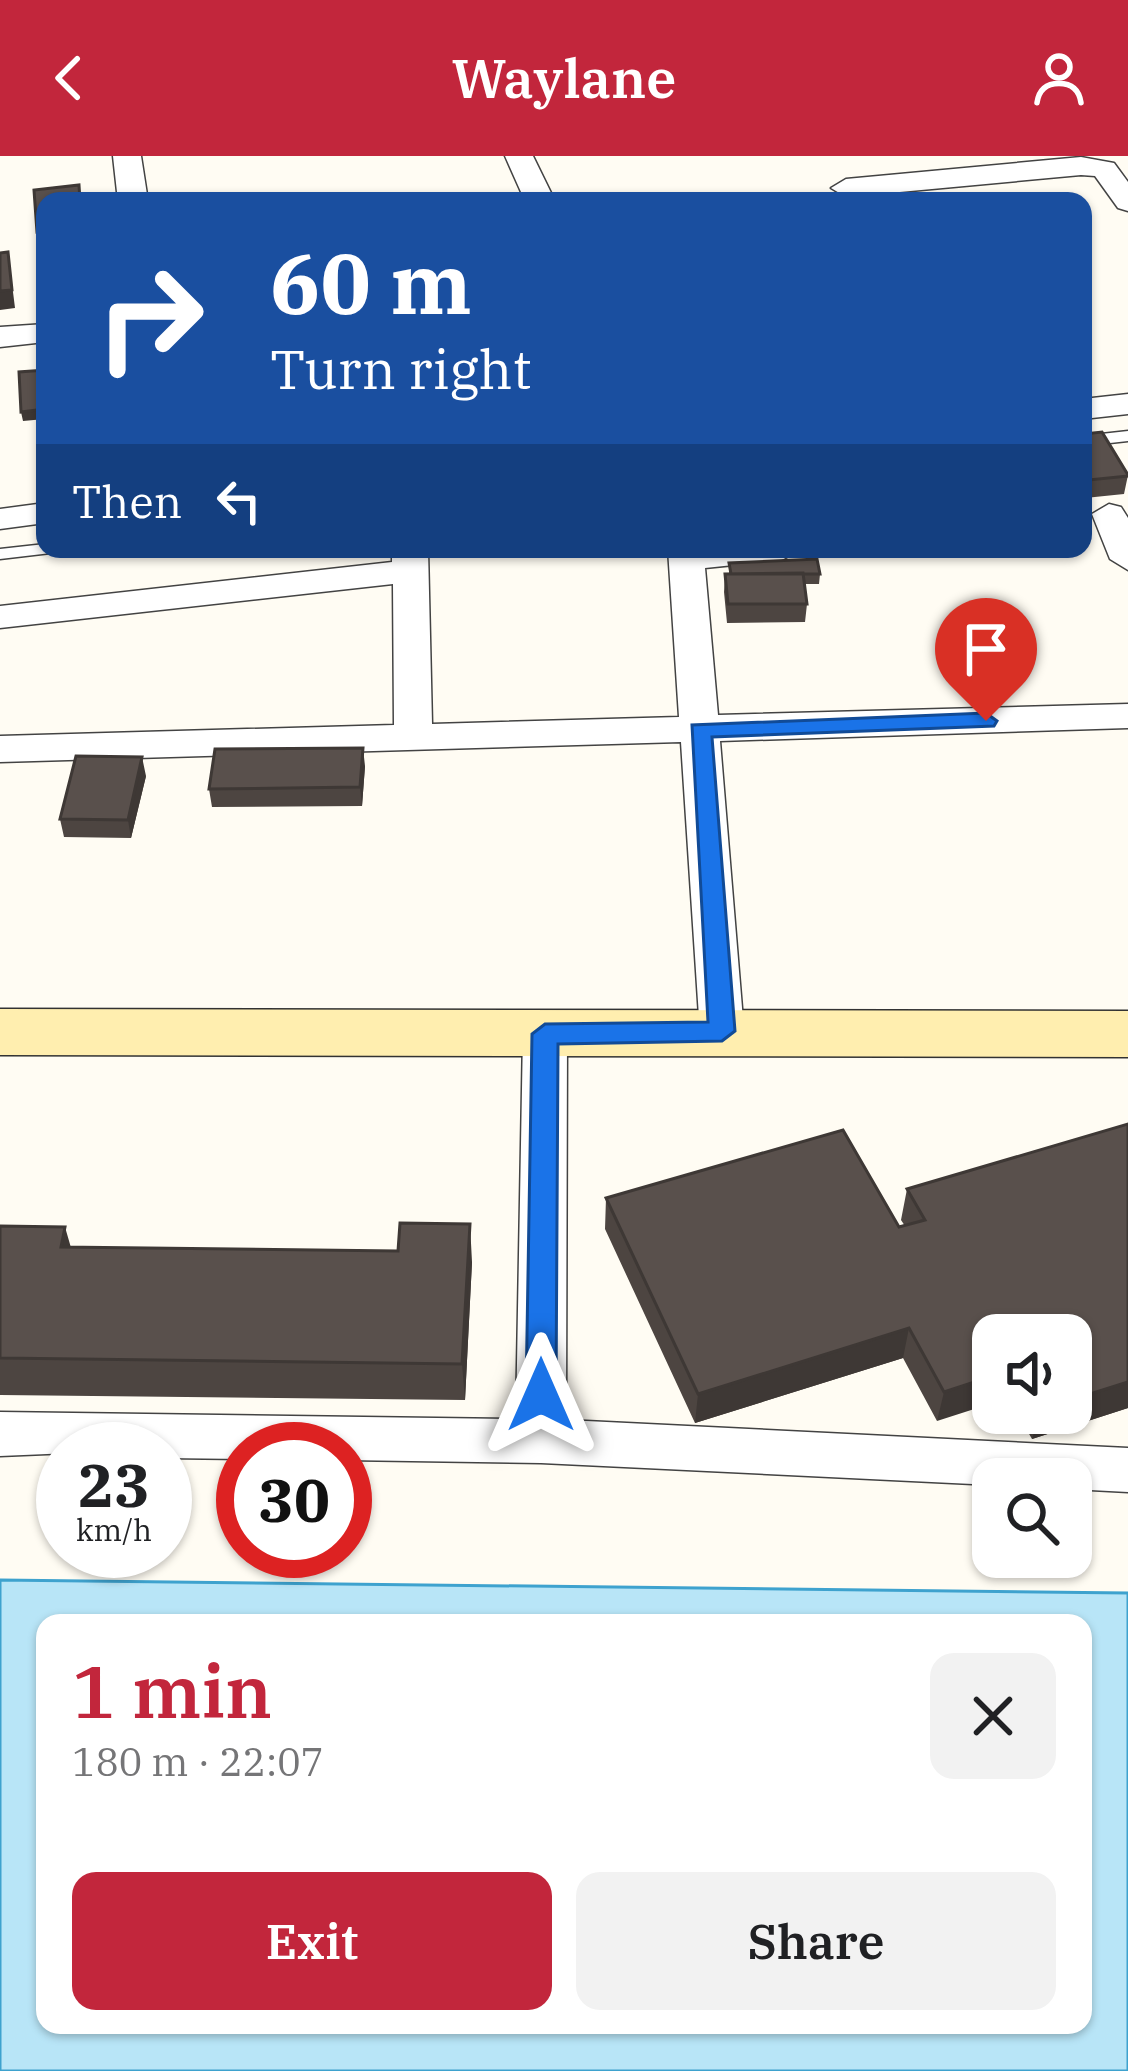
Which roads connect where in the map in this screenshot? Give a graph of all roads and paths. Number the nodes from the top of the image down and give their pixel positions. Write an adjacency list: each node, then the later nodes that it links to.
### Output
1 (127, 156): 6 (street)
2 (491, 156): 7 (street)
3 (520, 156): 8 (street)
4 (1128, 178): 5 (street)
5 (842, 181): 9 (street)
6 (132, 192)
7 (505, 192)
8 (536, 192)
9 (1128, 202)
10 (36, 334): 11 (street)
11 (0, 337)
12 (1128, 400): 13 (street)
13 (1092, 404)
14 (1128, 436): 15 (lane)
15 (1092, 441)
16 (36, 514): 18 (street)
17 (1107, 515): 23 (street)
18 (0, 519)
19 (36, 550): 20 (lane)
20 (0, 554)
21 (686, 558): 26 (street)
22 (410, 560): 24 (street); 27 (street)
23 (1128, 560)
24 (0, 617)
25 (1128, 716): 26 (street)
26 (700, 730): 27 (street); 29 (street)
27 (413, 738): 28 (street)
28 (0, 749)
29 (722, 1031): 31 (street); 32 (street)
30 (0, 1032): 31 (street)
31 (545, 1034): 34 (street)
32 (1128, 1034)
33 (0, 1433): 34 (street)
34 (541, 1441): 35 (street)
35 (1128, 1470)

